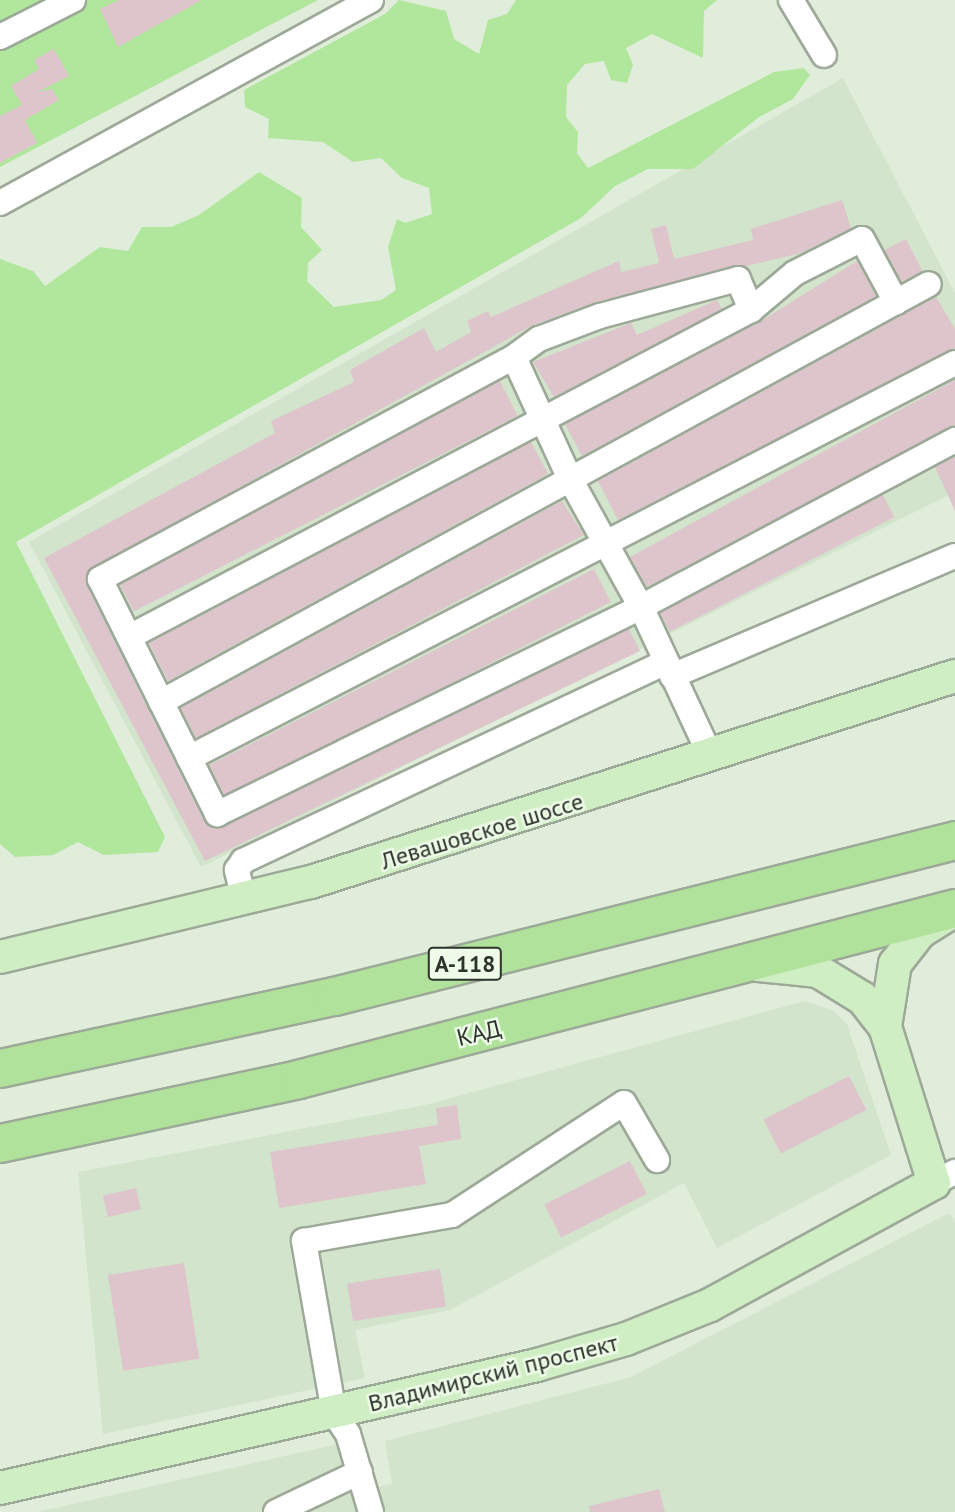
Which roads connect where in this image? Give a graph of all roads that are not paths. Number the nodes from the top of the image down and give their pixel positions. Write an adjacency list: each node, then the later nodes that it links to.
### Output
1 (73, 0): 4 (street)
2 (371, 0): 6 (street)
3 (791, 0): 5 (street)
4 (0, 37)
5 (824, 55)
6 (0, 203)
7 (929, 284): 8 (street)
8 (896, 302): 9 (street); 14 (street)
9 (751, 310): 10 (street); 12 (street)
10 (514, 357): 12 (street); 18 (street)
11 (955, 363): 15 (street)
12 (544, 415): 14 (street); 18 (street)
13 (955, 440): 17 (street)
14 (570, 479): 15 (street); 21 (street)
15 (606, 541): 17 (street); 23 (street)
16 (955, 556): 19 (street)
17 (640, 607): 19 (street); 23 (street)
18 (129, 638): 21 (street)
19 (669, 669): 22 (street); 25 (street)
20 (955, 676): 22 (main road, Левашовское шоссе)
21 (161, 702): 23 (street)
22 (711, 757): 25 (main road, Левашовское шоссе)
23 (189, 758)
24 (946, 839): 30 (highway, А-118)
25 (244, 899): 27 (main road, Левашовское шоссе)
26 (955, 909): 28 (highway, КАД); 29 (main road)
27 (0, 957)
28 (750, 965): 29 (main road); 31 (highway, КАД)
29 (885, 1027): 33 (main road)
30 (0, 1068)
31 (0, 1143)
32 (657, 1160): 34 (street)
33 (945, 1177): 34 (main road, Владимирский проспект)
34 (334, 1413): 35 (street); 36 (main road, Владимирский проспект)
35 (360, 1472): 37 (street); 38 (street)
36 (0, 1488)
37 (275, 1512)
38 (371, 1512)

